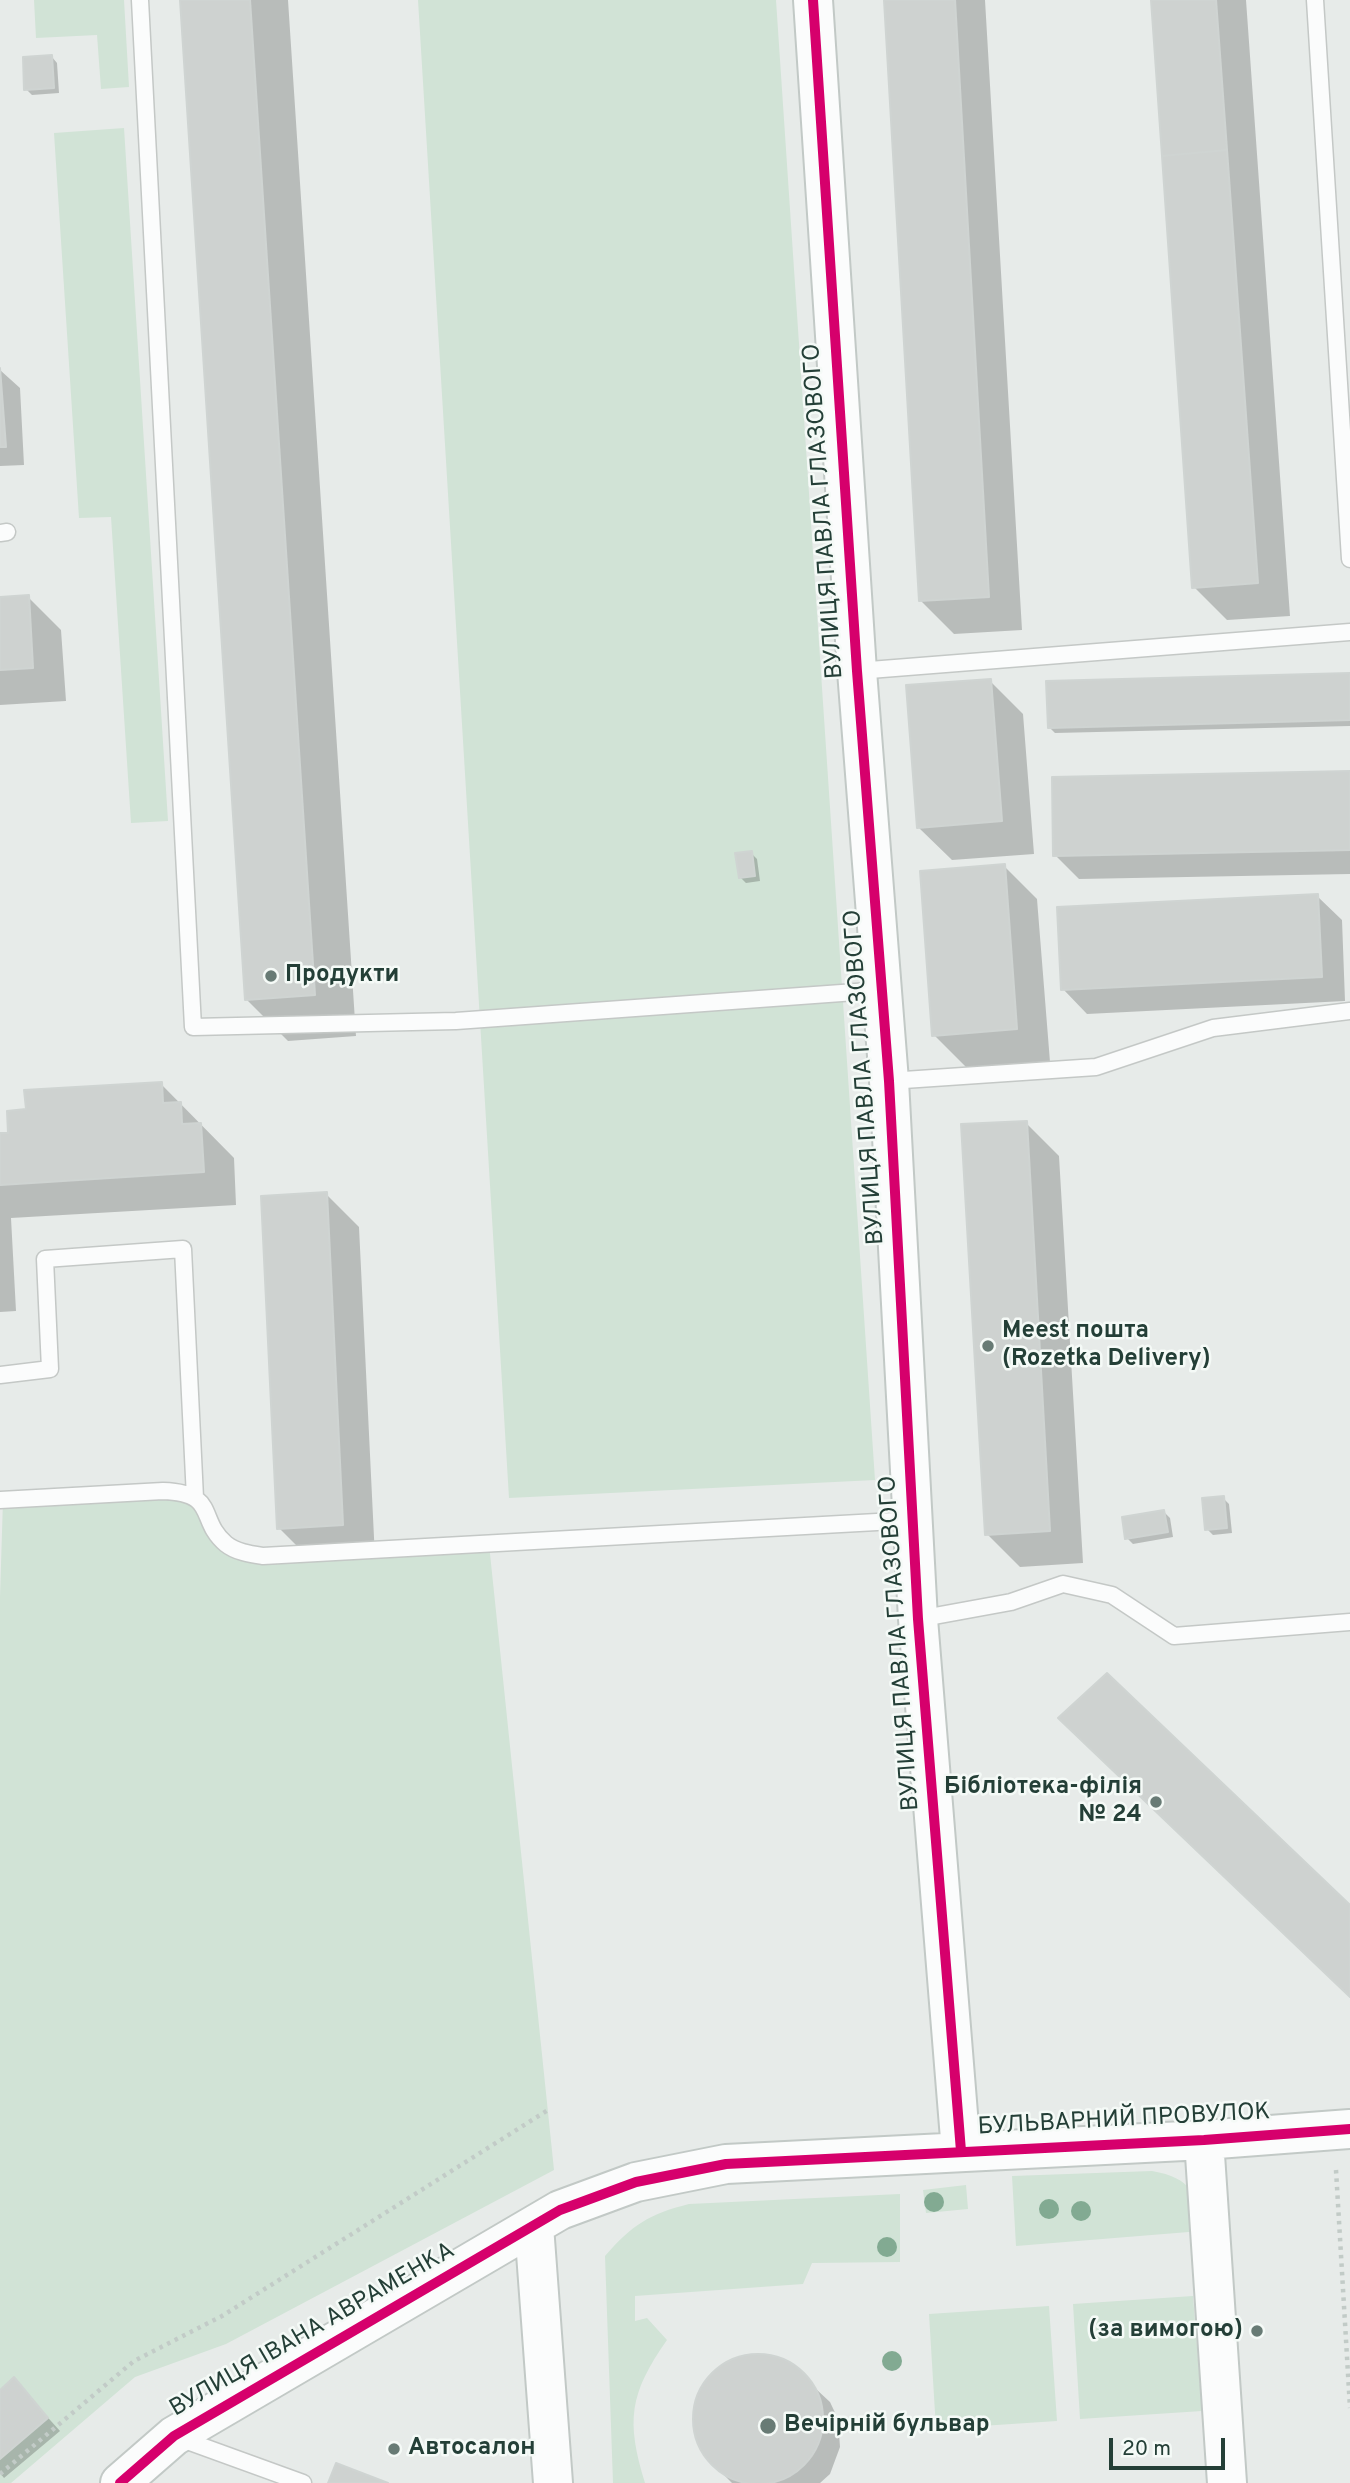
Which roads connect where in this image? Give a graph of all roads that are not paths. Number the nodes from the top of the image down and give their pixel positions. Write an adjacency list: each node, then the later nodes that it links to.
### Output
1 (140, 0): 7 (lane)
2 (813, 0): 6 (street, ВУЛИЦЯ ПАВЛА ГЛАЗОВОГО)
3 (1315, 0): 4 (lane)
4 (1350, 559)
5 (1350, 632): 6 (lane)
6 (857, 671): 7 (street, ВУЛИЦЯ ПАВЛА ГЛАЗОВОГО)
7 (883, 990): 9 (street, ВУЛИЦЯ ПАВЛА ГЛАЗОВОГО)
8 (1350, 1011): 9 (lane)
9 (889, 1081): 13 (street, ВУЛИЦЯ ПАВЛА ГЛАЗОВОГО)
10 (0, 1375): 11 (lane)
11 (195, 1498): 12 (lane); 13 (lane, ВУЛИЦЯ ПАВЛА ГЛАЗОВОГО)
12 (0, 1500)
13 (914, 1520): 14 (street, ВУЛИЦЯ ПАВЛА ГЛАЗОВОГО)
14 (918, 1619): 15 (lane); 18 (street, ВУЛИЦЯ ПАВЛА ГЛАЗОВОГО)
15 (1350, 1622)
16 (1342, 2130): 17 (street, БУЛЬВАРНИЙ ПРОВУЛОК)
17 (1204, 2140): 18 (street, БУЛЬВАРНИЙ ПРОВУЛОК); 24 (street)
18 (961, 2151): 19 (street, БУЛЬВАРНИЙ ПРОВУЛОК)
19 (534, 2226): 20 (street, ВУЛИЦЯ ІВАНА АВРАМЕНКА); 23 (street)
20 (174, 2436): 21 (street, ВУЛИЦЯ ІВАНА АВРАМЕНКА); 22 (lane)
21 (120, 2483)
22 (303, 2483)
23 (553, 2483)
24 (1227, 2483)

